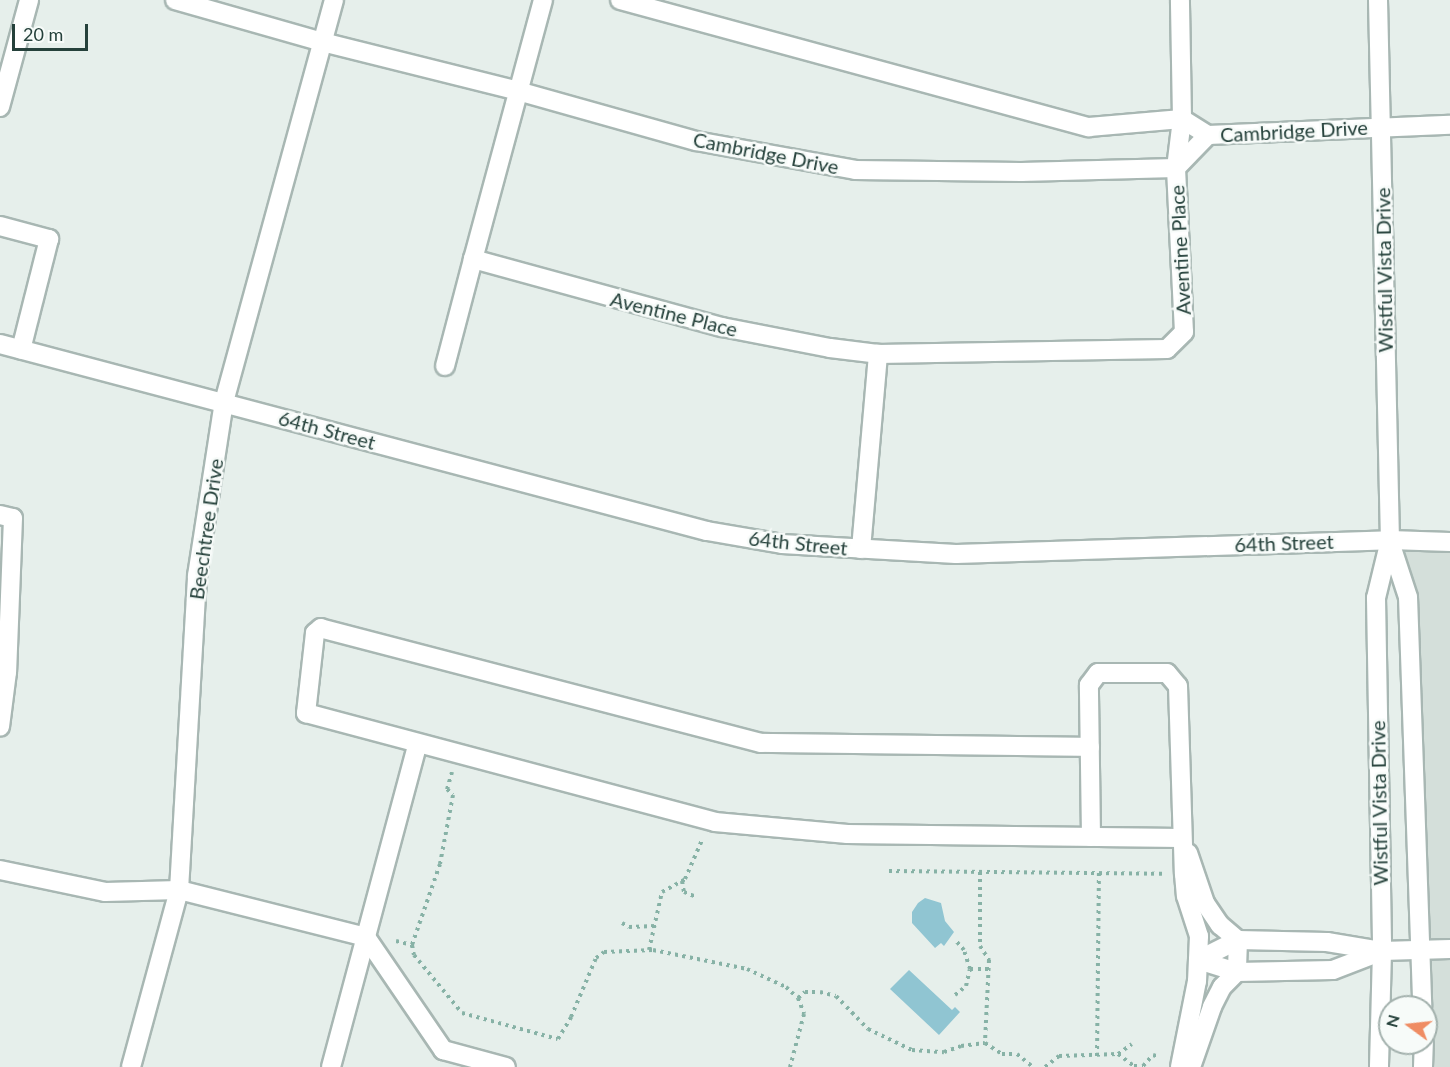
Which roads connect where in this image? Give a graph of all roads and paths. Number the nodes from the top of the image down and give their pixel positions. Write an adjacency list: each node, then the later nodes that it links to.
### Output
1 (29, 0): 10 (street)
2 (175, 0): 8 (street, Cambridge Drive)
3 (334, 0): 8 (street, Beechtree Drive)
4 (543, 0): 9 (street)
5 (620, 0): 11 (street)
6 (1180, 0): 11 (street, Aventine Place)
7 (1378, 0): 13 (street, Wistful Vista Drive)
8 (322, 42): 9 (street, Cambridge Drive); 22 (street, Beechtree Drive)
9 (518, 92): 15 (street, Cambridge Drive); 17 (street)
10 (0, 106)
11 (1182, 119): 14 (street, Cambridge Drive); 15 (street, Aventine Place)
12 (1450, 125): 13 (street, Cambridge Drive)
13 (1381, 126): 14 (street, Cambridge Drive); 24 (street, Wistful Vista Drive)
14 (1208, 135): 15 (street, Cambridge Drive)
15 (1176, 168): 20 (street, Aventine Place)
16 (0, 226): 19 (street)
17 (472, 259): 20 (street, Aventine Place); 21 (street)
18 (0, 344): 19 (street, 64th Street)
19 (21, 350): 22 (street, 64th Street)
20 (878, 354): 26 (street)
21 (445, 366)
22 (224, 402): 26 (street, 64th Street); 40 (street, Beechtree Drive)
23 (0, 515): 27 (street)
24 (1390, 540): 25 (street, 64th Street); 26 (street, 64th Street); 49 (street, Wistful Vista Drive); 50 (street, Wistful Vista Drive)
25 (1450, 542)
26 (861, 549)
27 (0, 727)
28 (418, 743): 29 (street); 30 (street); 44 (street)
29 (1090, 747): 32 (street); 33 (street)
30 (457, 754): 31 (street); 48 (path)
31 (707, 820): 32 (street); 39 (path)
32 (1091, 837): 33 (street)
33 (1181, 838): 38 (street); 45 (street)
34 (0, 870): 40 (street)
35 (888, 871): 36 (path)
36 (980, 872): 37 (path); 53 (path)
37 (1099, 873): 38 (path); 61 (path)
38 (1184, 874): 51 (street)
39 (682, 881): 41 (path); 43 (path)
40 (179, 890): 44 (street); 64 (street, Beechtree Drive)
41 (694, 896)
42 (622, 923): 43 (path)
43 (655, 926): 48 (path)
44 (366, 937): 62 (street); 65 (street)
45 (1238, 940): 50 (street); 51 (street); 54 (street)
46 (957, 942): 52 (path)
47 (1450, 949): 49 (street)
48 (649, 950): 57 (path)
49 (1420, 950): 50 (street); 56 (street, Wistful Vista Drive)
50 (1382, 951): 54 (street); 70 (street, Wistful Vista Drive)
51 (1198, 960): 54 (street); 63 (street)
52 (970, 969): 53 (path); 55 (path)
53 (988, 969): 58 (path)
54 (1237, 972): 63 (street)
55 (955, 995)
56 (1422, 995)
57 (798, 998): 58 (path); 67 (path)
58 (986, 1043): 68 (path)
59 (1132, 1044): 60 (path)
60 (1118, 1054): 61 (path); 63 (path)
61 (1097, 1056): 69 (path)
62 (441, 1058): 66 (street)
63 (1184, 1065)
64 (131, 1067)
65 (331, 1067)
66 (506, 1067)
67 (790, 1067)
68 (1033, 1067)
69 (1045, 1067)
70 (1379, 1067)

